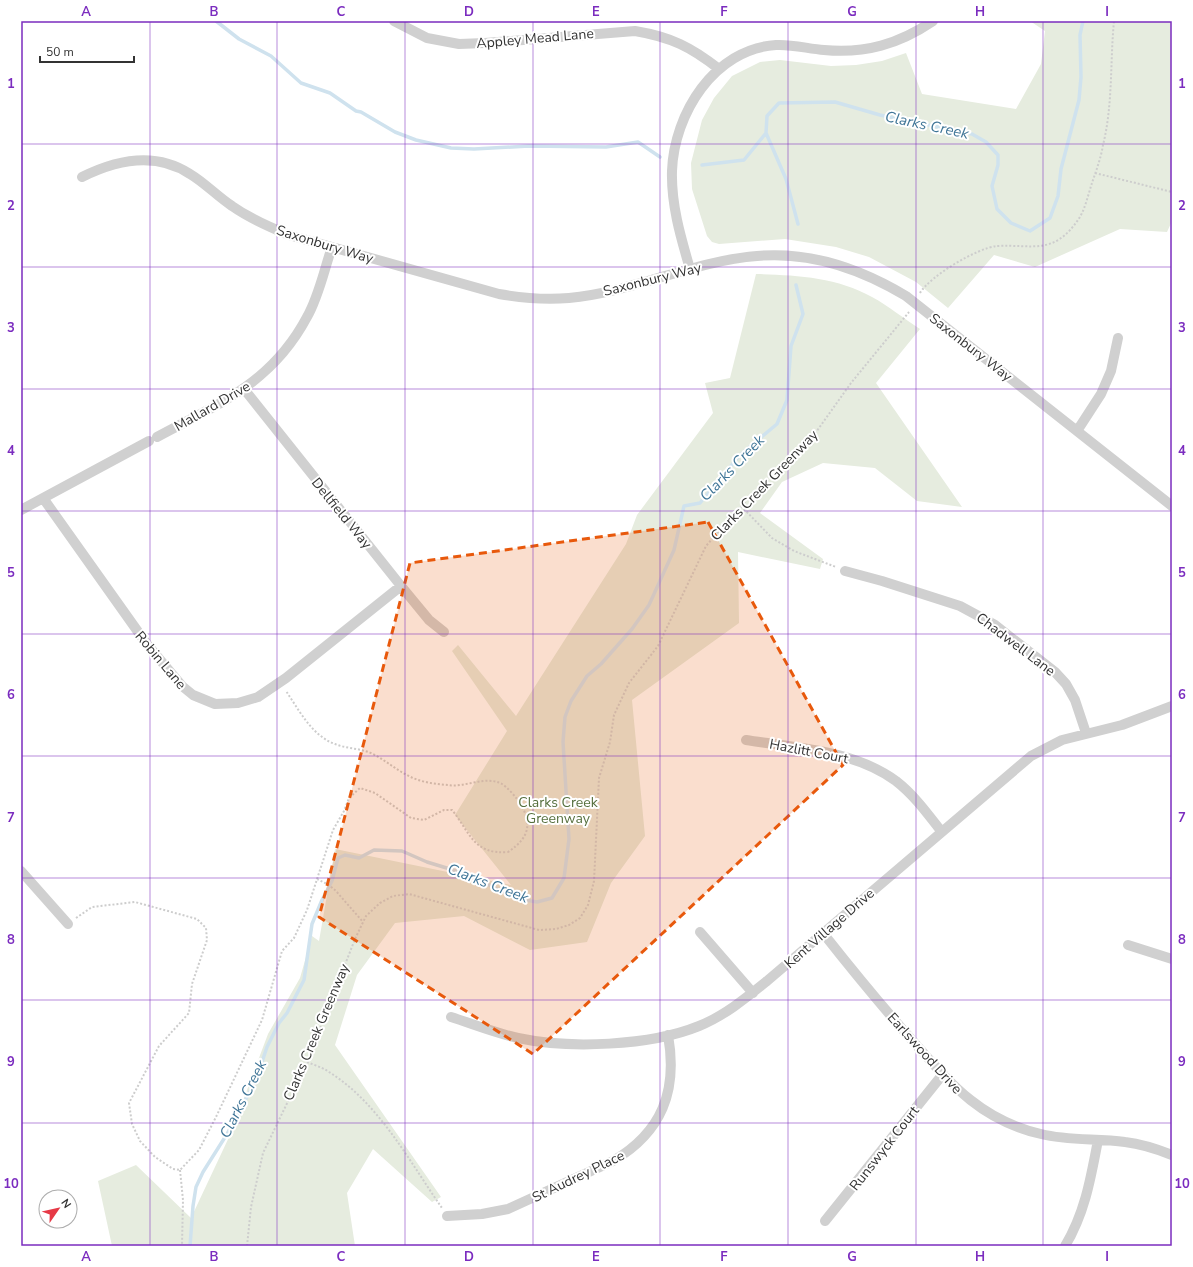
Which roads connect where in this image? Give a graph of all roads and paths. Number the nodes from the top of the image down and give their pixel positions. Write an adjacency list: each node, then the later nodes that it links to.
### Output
1 (394, 21): 4 (street, Appley Mead Lane)
2 (932, 21): 4 (street)
3 (1114, 21): 5 (path, Clarks Creek Greenway)
4 (719, 69): 9 (street)
5 (1095, 173): 7 (path); 10 (path, Clarks Creek Greenway)
6 (82, 177): 8 (street, Saxonbury Way)
7 (1172, 192)
8 (332, 248): 9 (street, Saxonbury Way); 12 (street, Mallard Drive)
9 (690, 270): 10 (street, Saxonbury Way)
10 (915, 302): 13 (street, Saxonbury Way); 15 (path, Clarks Creek Greenway)
11 (1118, 338): 13 (street)
12 (244, 389): 14 (street, Mallard Drive); 19 (street, Dellfield Way)
13 (1077, 431): 16 (street, Saxonbury Way)
14 (43, 498): 17 (street, Mallard Drive); 21 (street, Robin Lane)
15 (740, 506): 18 (path); 28 (path, Clarks Creek Greenway)
16 (1172, 506)
17 (21, 510)
18 (845, 571): 23 (street, Chadwell Lane)
19 (401, 586): 20 (street, Dellfield Way); 21 (street, Robin Lane)
20 (444, 632)
21 (280, 682): 27 (path)
22 (1172, 706): 23 (street, Kent Village Drive)
23 (1086, 733): 25 (street, Kent Village Drive)
24 (746, 740): 25 (street, Hazlitt Court)
25 (941, 831): 31 (street, Kent Village Drive)
26 (21, 871): 29 (street)
27 (317, 880): 28 (path); 41 (path)
28 (363, 922): 37 (path, Clarks Creek Greenway)
29 (68, 924): 41 (path)
30 (700, 932): 34 (street)
31 (823, 933): 34 (street, Kent Village Drive); 38 (street, Earlswood Drive)
32 (1128, 945): 33 (street)
33 (1172, 959)
34 (753, 993): 36 (street, Kent Village Drive)
35 (451, 1017): 36 (street, Kent Village Drive)
36 (668, 1035): 42 (street, St Audrey Place)
37 (307, 1062): 42 (path); 45 (path, Clarks Creek Greenway)
38 (943, 1074): 39 (street, Earlswood Drive); 43 (street, Runswyck Court)
39 (1098, 1140): 40 (street, Earlswood Drive); 46 (street)
40 (1172, 1154)
41 (180, 1170): 44 (path)
42 (447, 1216)
43 (825, 1221)
44 (182, 1246)
45 (247, 1246)
46 (1066, 1246)

